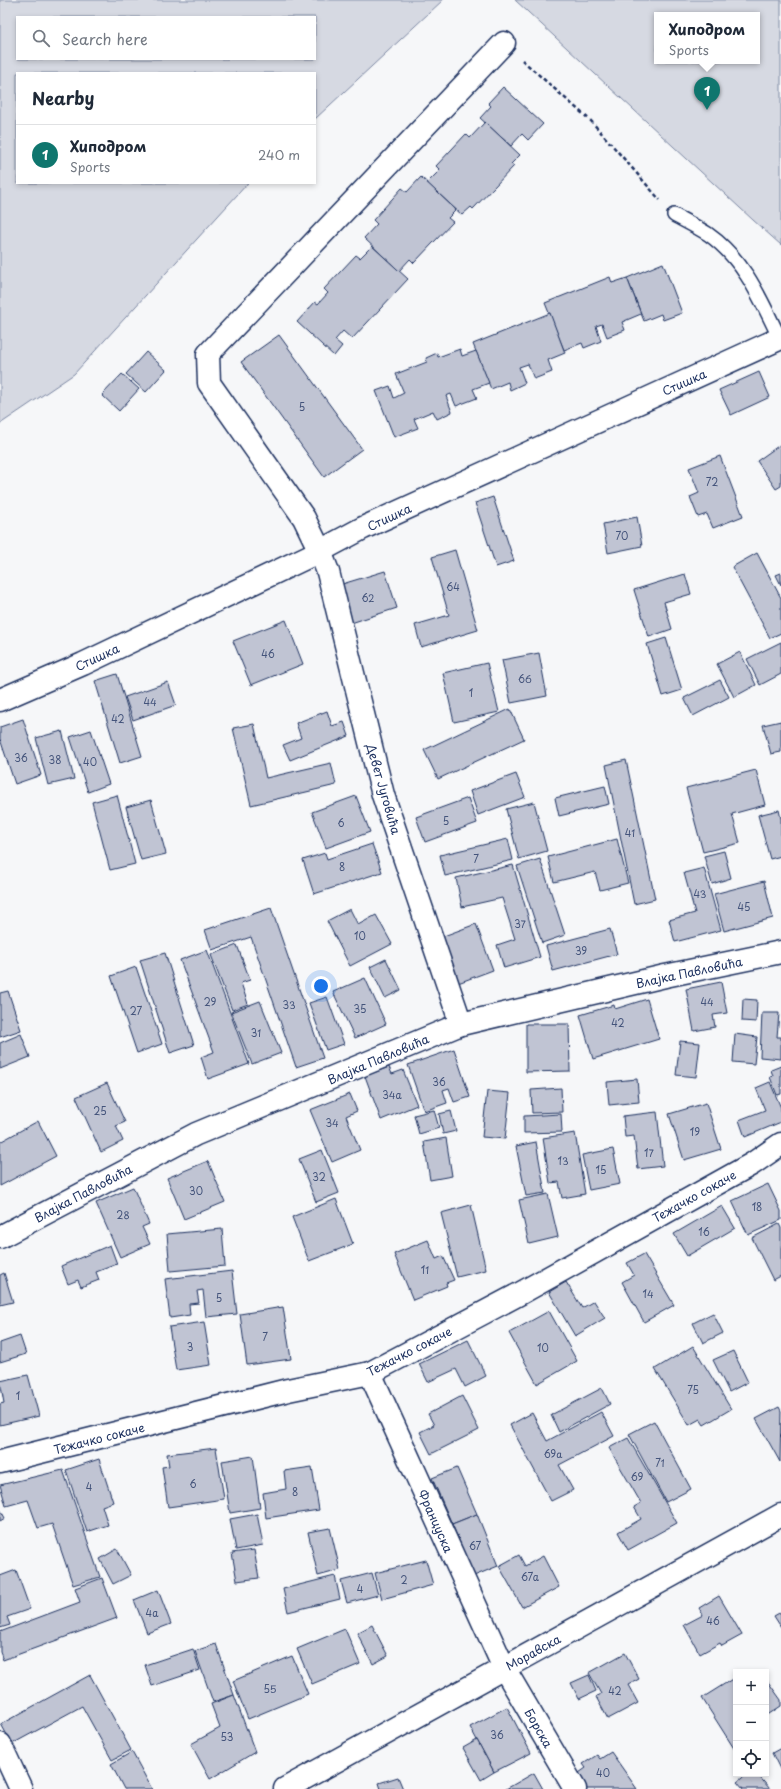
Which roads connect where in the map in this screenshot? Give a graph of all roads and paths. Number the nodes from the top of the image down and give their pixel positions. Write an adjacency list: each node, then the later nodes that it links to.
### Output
1 (504, 44): 2 (path); 4 (street, Девет Југовића)
2 (674, 214): 3 (lane)
3 (780, 339): 4 (street, Стишка)
4 (320, 551): 5 (street, Стишка); 7 (street, Девет Југовића)
5 (0, 700)
6 (781, 952): 7 (street, Влајка Павловића)
7 (461, 1024): 9 (street, Влајка Павловића)
8 (781, 1144): 10 (street, Тежачко сокаче)
9 (0, 1237)
10 (370, 1373): 11 (street, Тежачко сокаче); 13 (street, Француска)
11 (0, 1462)
12 (781, 1515): 13 (street, Моравска)
13 (504, 1668): 16 (street, Моравска); 17 (street, Борска)
14 (0, 1744): 15 (street)
15 (21, 1789)
16 (285, 1789)
17 (575, 1789)

